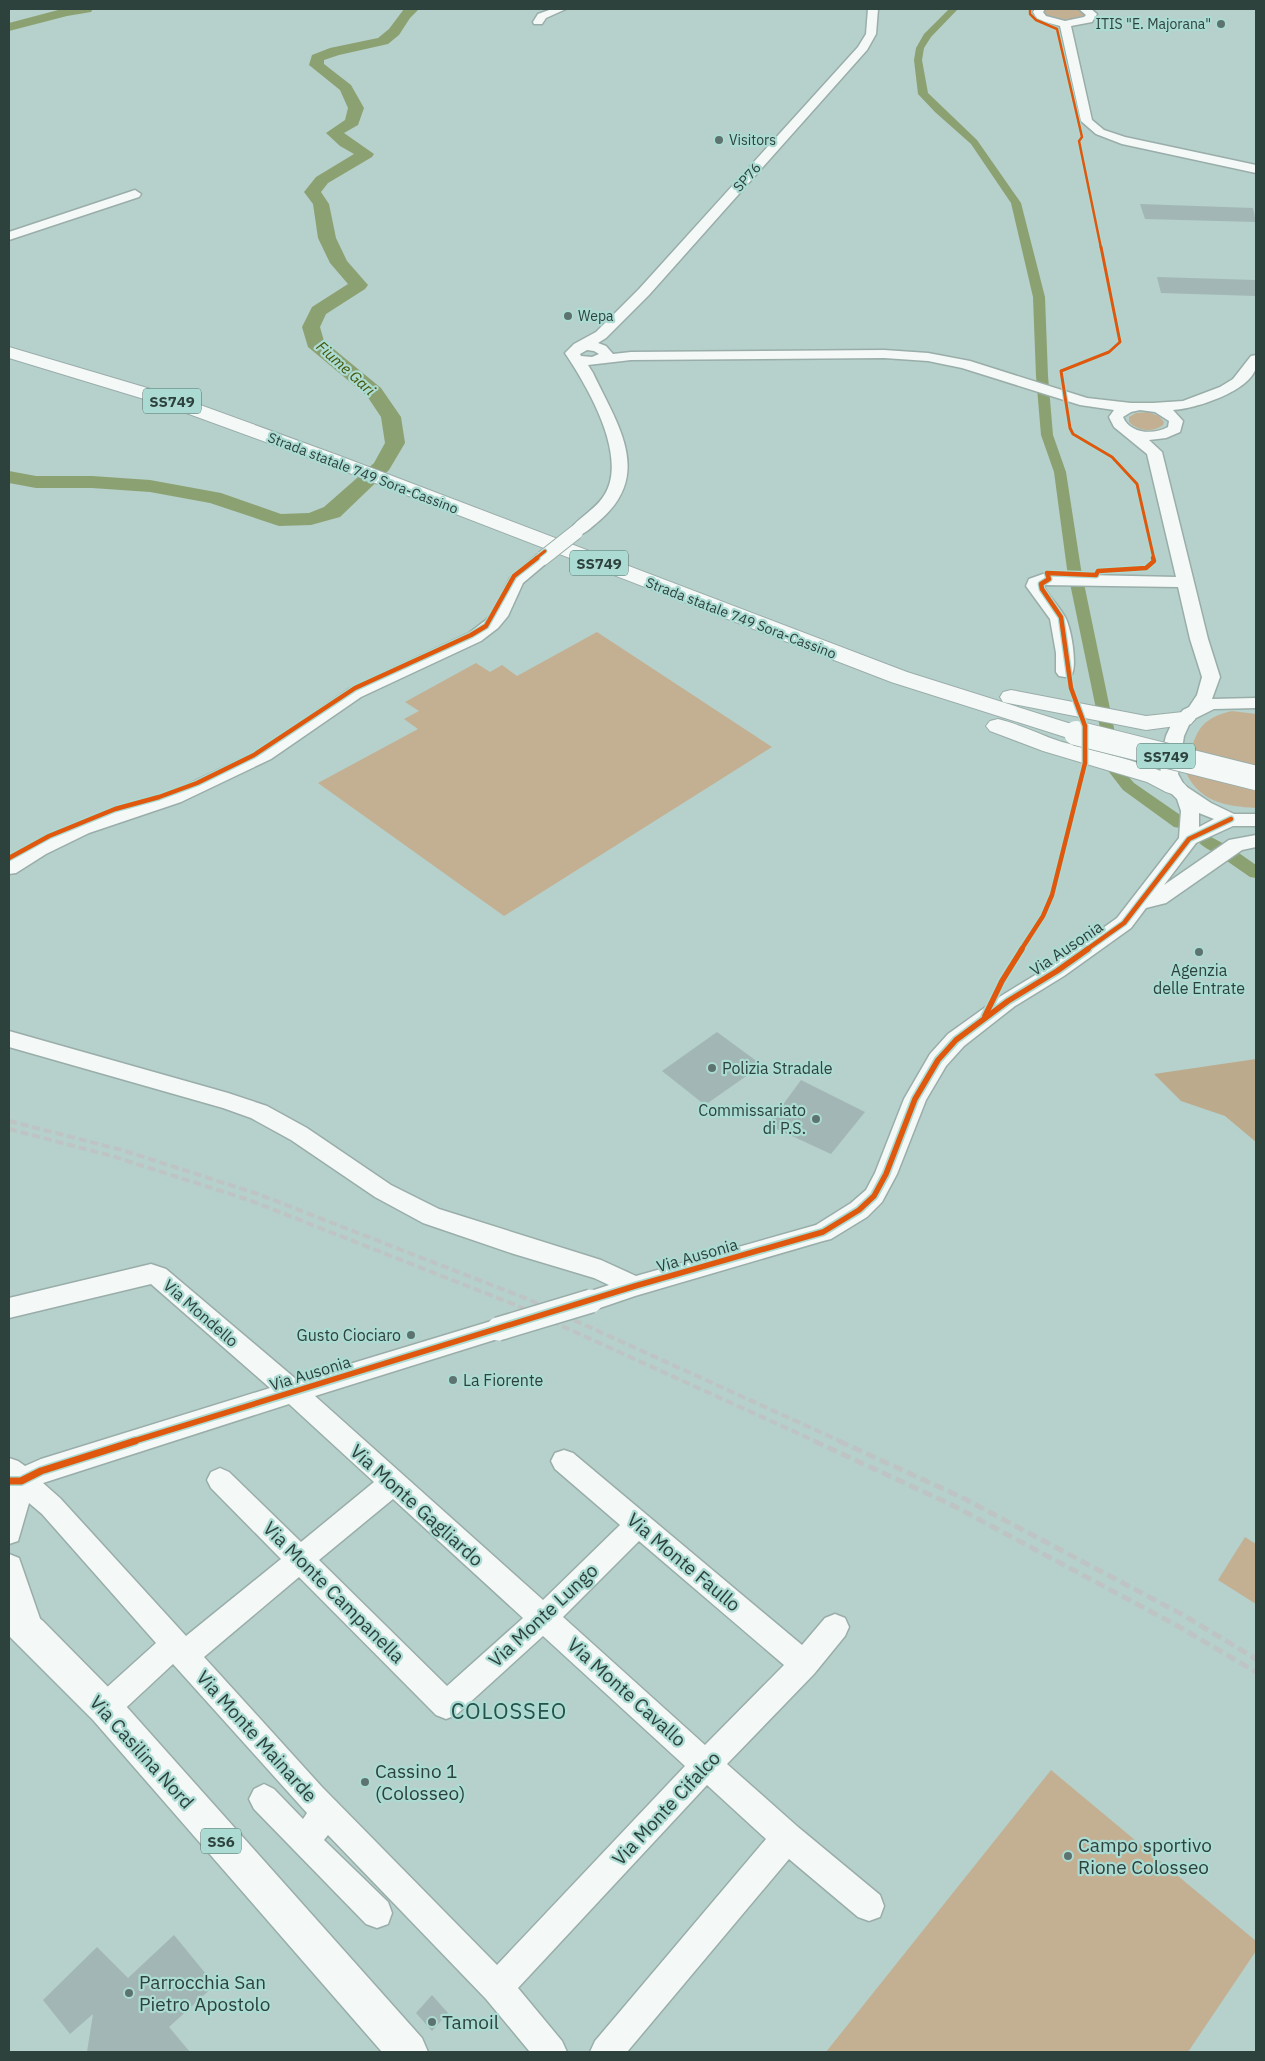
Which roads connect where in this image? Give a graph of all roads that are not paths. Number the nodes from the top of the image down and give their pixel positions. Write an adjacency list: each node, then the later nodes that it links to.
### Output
1 (561, 9): 5 (street)
2 (873, 9): 10 (street, SP76)
3 (1040, 9): 6 (street)
4 (1084, 9): 6 (street)
5 (538, 22)
6 (1066, 24): 7 (street)
7 (1256, 169)
8 (135, 194): 9 (street)
9 (9, 236)
10 (601, 351): 12 (street, SP76); 12 (street); 14 (street); 15 (street)
11 (9, 352): 25 (highway, Strada statale 749 Sora-Cassino / SS749)
12 (577, 353): 14 (street)
13 (1256, 359): 16 (street)
14 (586, 373): 37 (street, bridge)
15 (1086, 402): 17 (street); 20 (street)
16 (1185, 405): 18 (street); 19 (street)
17 (1131, 407): 18 (street); 20 (street)
18 (1154, 407): 19 (street)
19 (1176, 421): 22 (street)
20 (1117, 422): 21 (street)
21 (1130, 432): 22 (street); 23 (street)
22 (1164, 435): 23 (street)
23 (1154, 452): 24 (street)
24 (1186, 582): 26 (street); 27 (street)
25 (814, 646): 29 (highway); 30 (highway)
26 (1065, 672)
27 (1211, 677): 28 (street); 29 (street)
28 (1256, 702): 29 (street)
29 (1190, 714): 32 (street)
30 (1073, 742): 31 (highway, SS749, bridge); 32 (highway)
31 (1256, 778)
32 (1181, 792): 33 (street); 35 (street)
33 (1231, 819): 34 (street); 35 (street, Via Ausonia)
34 (1256, 820)
35 (1189, 839): 38 (street, Via Ausonia)
36 (1256, 841): 38 (street)
37 (9, 868)
38 (1141, 903): 40 (street, Via Ausonia)
39 (9, 1039): 40 (street)
40 (634, 1286): 42 (street, Via Ausonia, bridge)
41 (9, 1308): 42 (street, Via Mondello)
42 (292, 1391): 44 (street, Via Ausonia); 46 (street, Via Monte Gagliardo)
43 (564, 1461): 48 (street, Via Monte Faullo)
44 (13, 1477): 47 (street); 54 (street, Via Monte Mainarde)
45 (220, 1480): 49 (street, Via Monte Campanella)
46 (392, 1483): 49 (street); 51 (street, Via Monte Gagliardo)
47 (11, 1517)
48 (639, 1524): 51 (street, Via Monte Lungo); 55 (street, Via Monte Faullo)
49 (300, 1558): 54 (street); 56 (street, Via Monte Campanella)
50 (9, 1567): 52 (street)
51 (544, 1617): 56 (street, Via Monte Lungo); 58 (street, Via Monte Cavallo)
52 (20, 1624): 57 (main road, Via Casilina Nord / SS6)
53 (835, 1627): 55 (street, Via Monte Cifalco)
54 (180, 1650): 57 (street); 60 (street, Via Monte Mainarde)
55 (804, 1664): 58 (street, Via Monte Cifalco)
56 (446, 1705)
57 (105, 1708): 66 (main road, Via Casilina Nord / SS6)
58 (707, 1764): 61 (street, Via Monte Cavallo); 65 (street, Via Monte Cifalco)
59 (264, 1799): 62 (street)
60 (328, 1814): 62 (street); 65 (street, Via Monte Mainarde)
61 (787, 1838): 63 (street, Via Monte Cavallo); 68 (street)
62 (304, 1841): 64 (street)
63 (869, 1906)
64 (377, 1913)
65 (497, 1988): 67 (street, Via Monte Mainarde)
66 (408, 2052)
67 (551, 2052)
68 (606, 2052)

